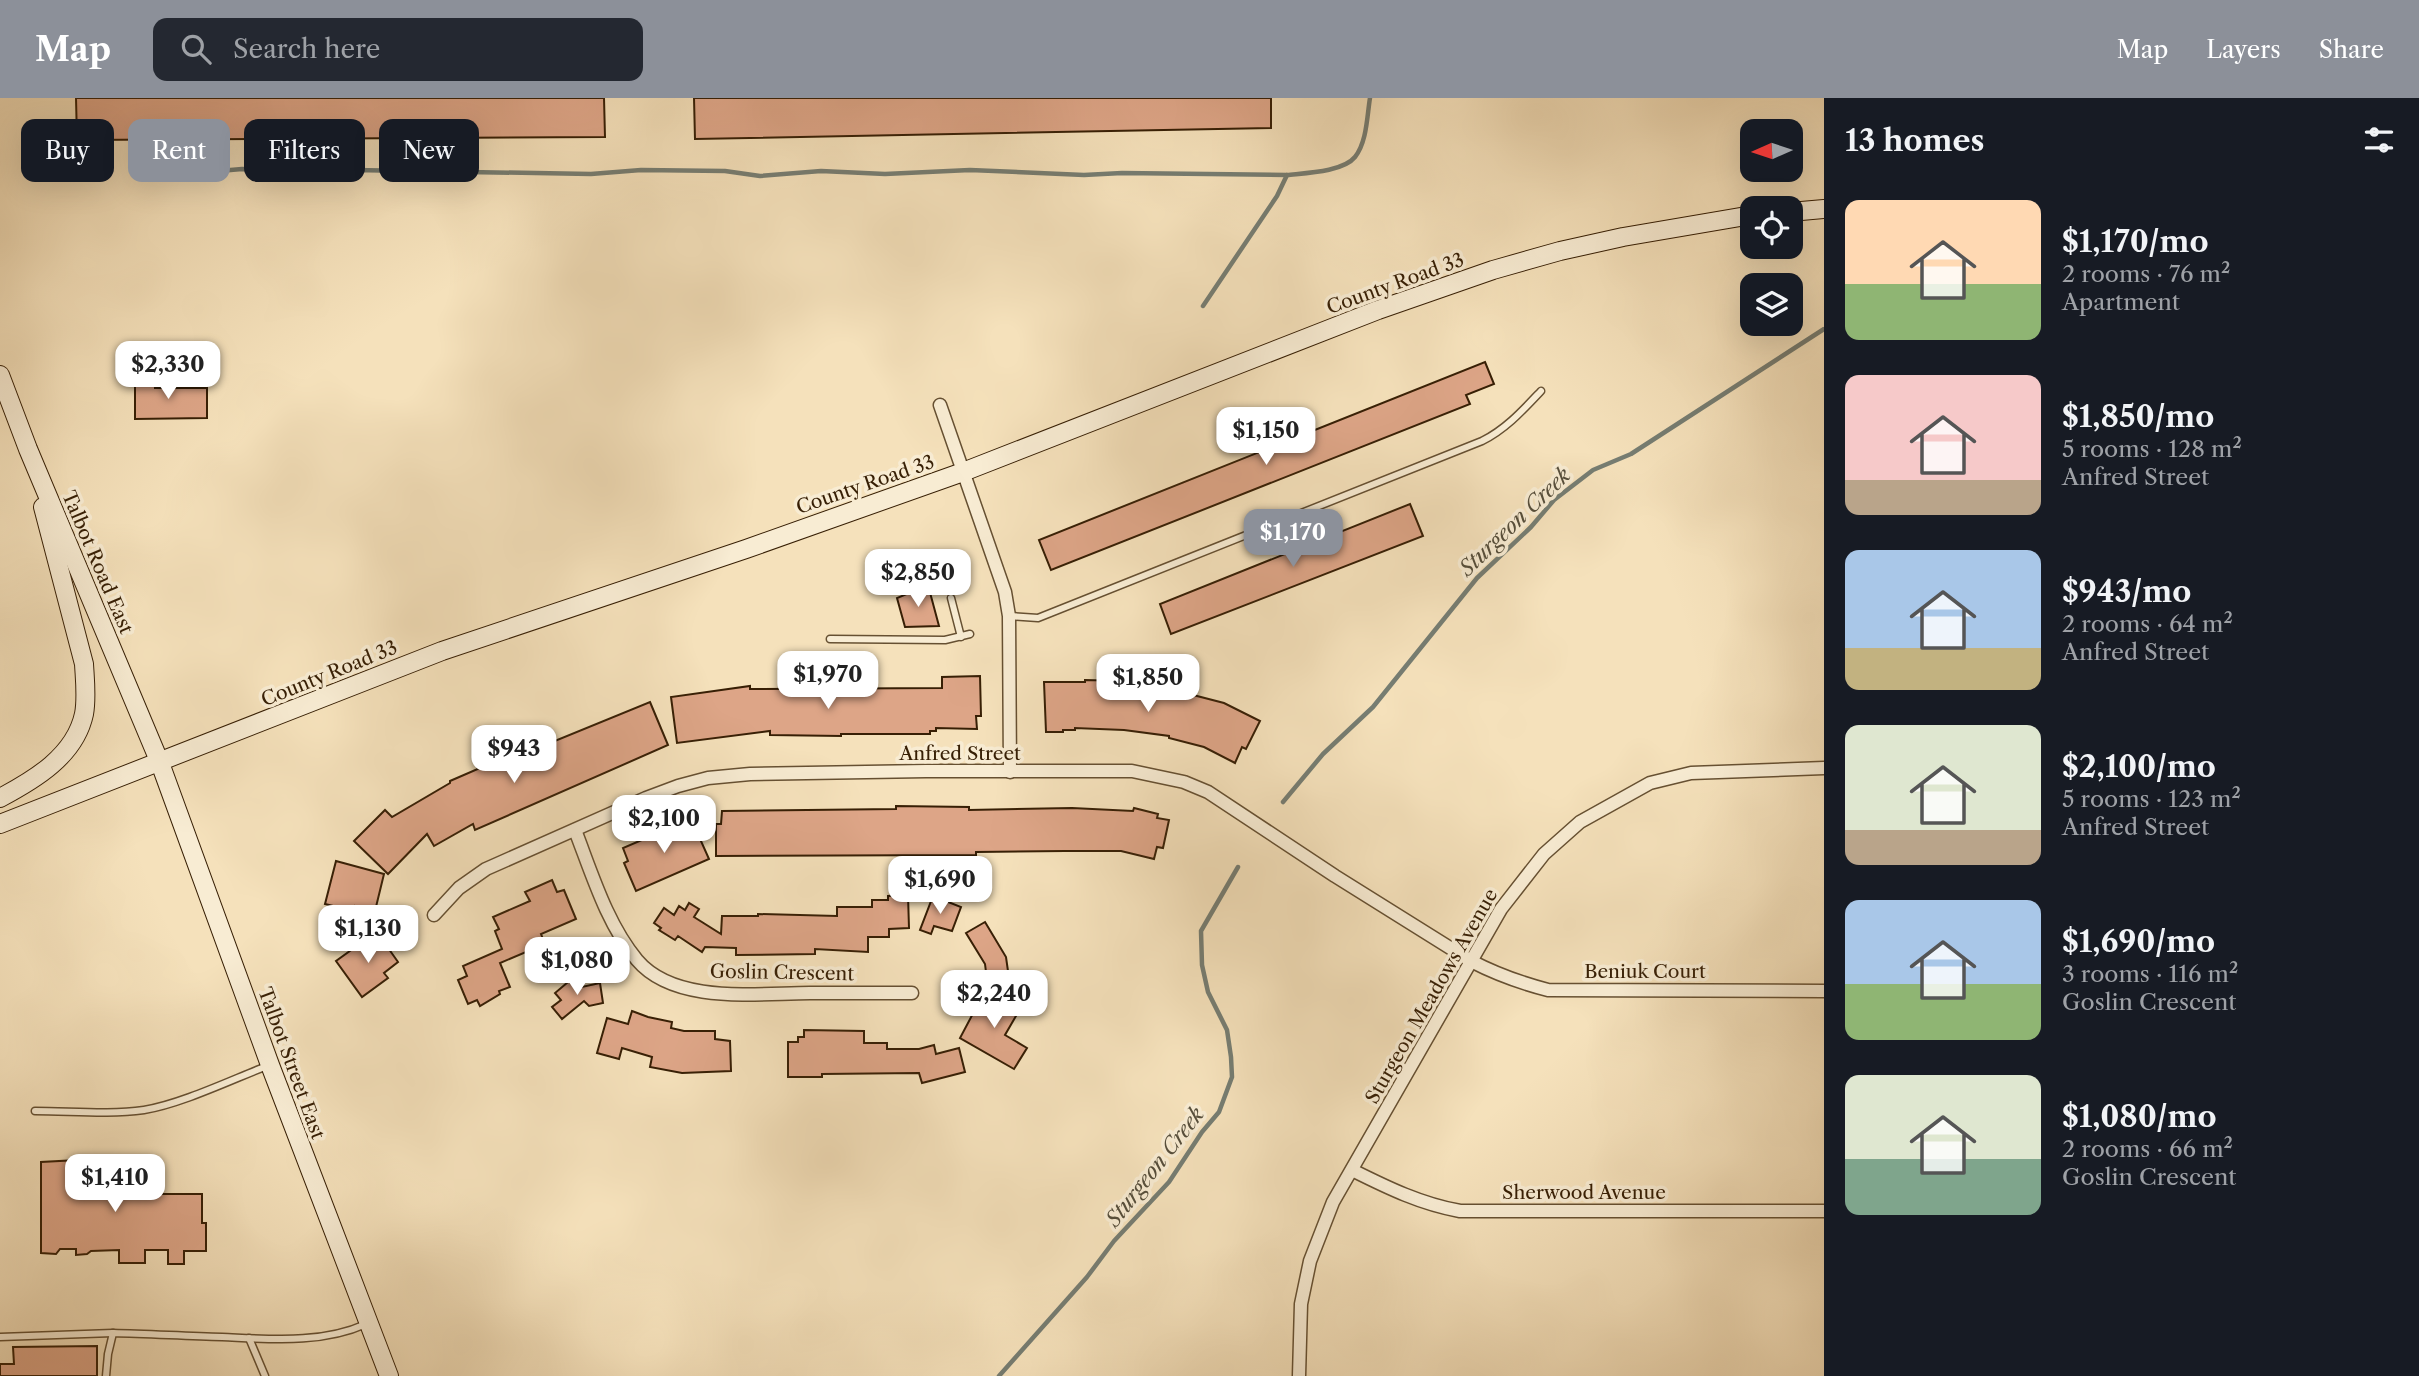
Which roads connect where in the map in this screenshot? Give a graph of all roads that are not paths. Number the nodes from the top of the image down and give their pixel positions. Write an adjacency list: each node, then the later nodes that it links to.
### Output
1 (1824, 209): 2 (main road)
2 (1803, 211)
3 (1740, 217): 8 (main road, County Road 33)
4 (0, 375): 7 (main road, Talbot Road East)
5 (1541, 391): 10 (lane)
6 (940, 405): 8 (street)
7 (28, 449): 14 (main road, Talbot Road East); 17 (main road)
8 (963, 472): 10 (street); 14 (main road, County Road 33)
9 (951, 598): 12 (lane)
10 (1009, 616): 16 (street)
11 (970, 634): 12 (lane)
12 (961, 637): 13 (lane)
13 (830, 639)
14 (160, 763): 18 (main road, County Road 33); 24 (main road, Talbot Street East)
15 (1824, 768): 21 (street, Sturgeon Meadows Avenue)
16 (1010, 772): 19 (street, Anfred Street); 21 (street, Anfred Street)
17 (0, 798)
18 (0, 824)
19 (575, 831): 20 (street, Anfred Street); 23 (street, Goslin Crescent)
20 (433, 915)
21 (1471, 961): 22 (street, Beniuk Court); 26 (street, Sturgeon Meadows Avenue)
22 (1824, 991)
23 (912, 993)
24 (270, 1065): 25 (lane); 28 (main road, Talbot Street East)
25 (35, 1111)
26 (1352, 1170): 27 (street, Sherwood Avenue); 35 (street, Sturgeon Meadows Avenue)
27 (1824, 1211)
28 (369, 1323): 31 (lane); 34 (main road, Talbot Street East)
29 (113, 1333): 30 (lane); 31 (lane); 32 (lane)
30 (0, 1337)
31 (249, 1338): 33 (lane)
32 (106, 1376)
33 (265, 1376)
34 (389, 1376)
35 (1299, 1376)

